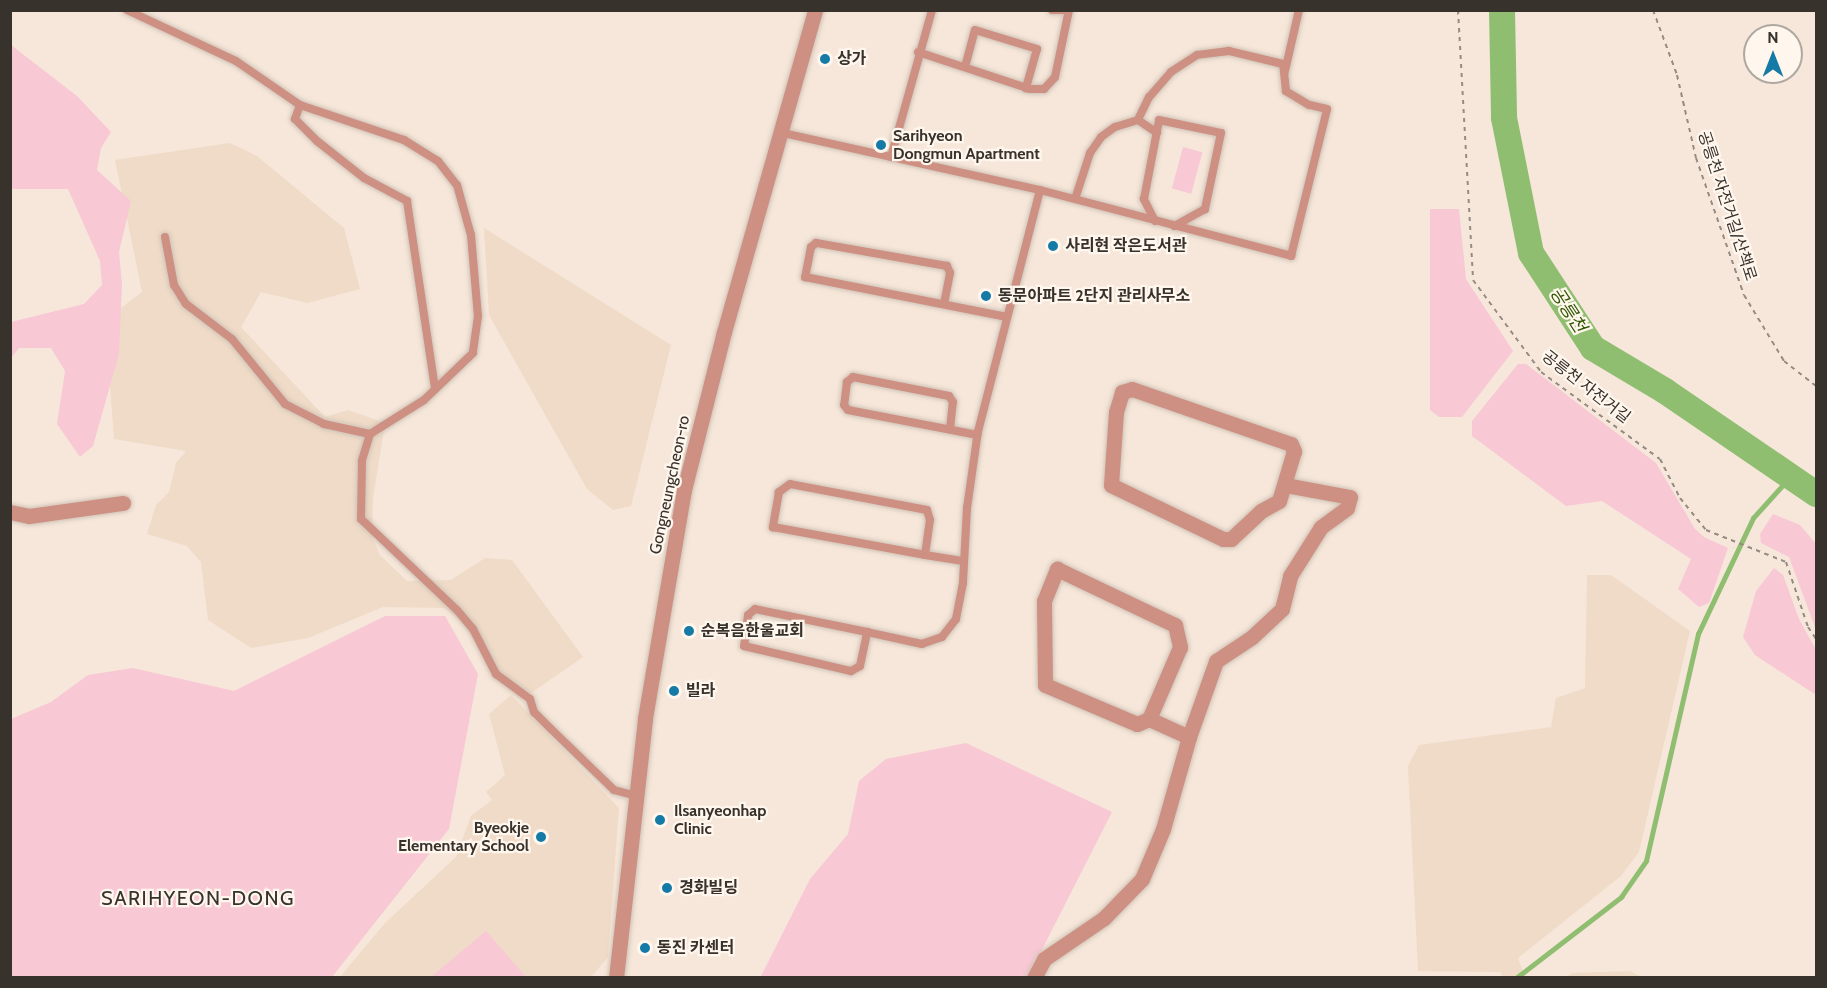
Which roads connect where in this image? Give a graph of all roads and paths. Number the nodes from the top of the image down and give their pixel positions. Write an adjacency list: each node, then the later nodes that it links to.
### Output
1 (127, 10): 13 (lane)
2 (815, 10): 16 (street, Gongneungcheon-ro)
3 (932, 10): 9 (lane)
4 (1052, 10): 5 (lane)
5 (1067, 10): 12 (lane)
6 (1299, 10): 11 (lane)
7 (1458, 10): 36 (path, 공릉천 자전거길)
8 (1653, 10): 25 (path, 공릉천 자전거길/산책로)
9 (918, 52): 10 (lane); 17 (lane)
10 (965, 67): 12 (lane); 12 (lane)
11 (1284, 74): 14 (lane); 21 (lane)
12 (1026, 88)
13 (300, 105): 26 (lane); 26 (lane)
14 (1138, 120): 15 (lane); 19 (lane)
15 (1157, 133): 20 (lane); 21 (lane)
16 (783, 134): 17 (lane); 39 (street, Gongneungcheon-ro)
17 (891, 157): 18 (lane)
18 (1040, 190): 19 (lane); 24 (lane)
19 (1075, 200): 20 (lane)
20 (1155, 220): 21 (lane)
21 (1174, 226)
22 (165, 237): 28 (lane)
23 (944, 304): 23 (lane); 24 (lane)
24 (1007, 317): 29 (lane)
25 (1816, 386)
26 (435, 389): 28 (lane)
27 (950, 429): 27 (lane); 29 (lane)
28 (370, 434): 39 (lane)
29 (978, 435): 34 (lane)
30 (1286, 485): 30 (street); 38 (street)
31 (123, 502): 32 (street)
32 (10, 512)
33 (925, 555): 33 (lane); 34 (lane)
34 (964, 561): 35 (lane)
35 (867, 632): 35 (lane)
36 (1816, 639)
37 (1149, 719): 37 (street); 38 (street)
38 (1189, 738): 41 (street)
39 (637, 796): 40 (street, Gongneungcheon-ro)
40 (616, 978)
41 (1034, 978)

